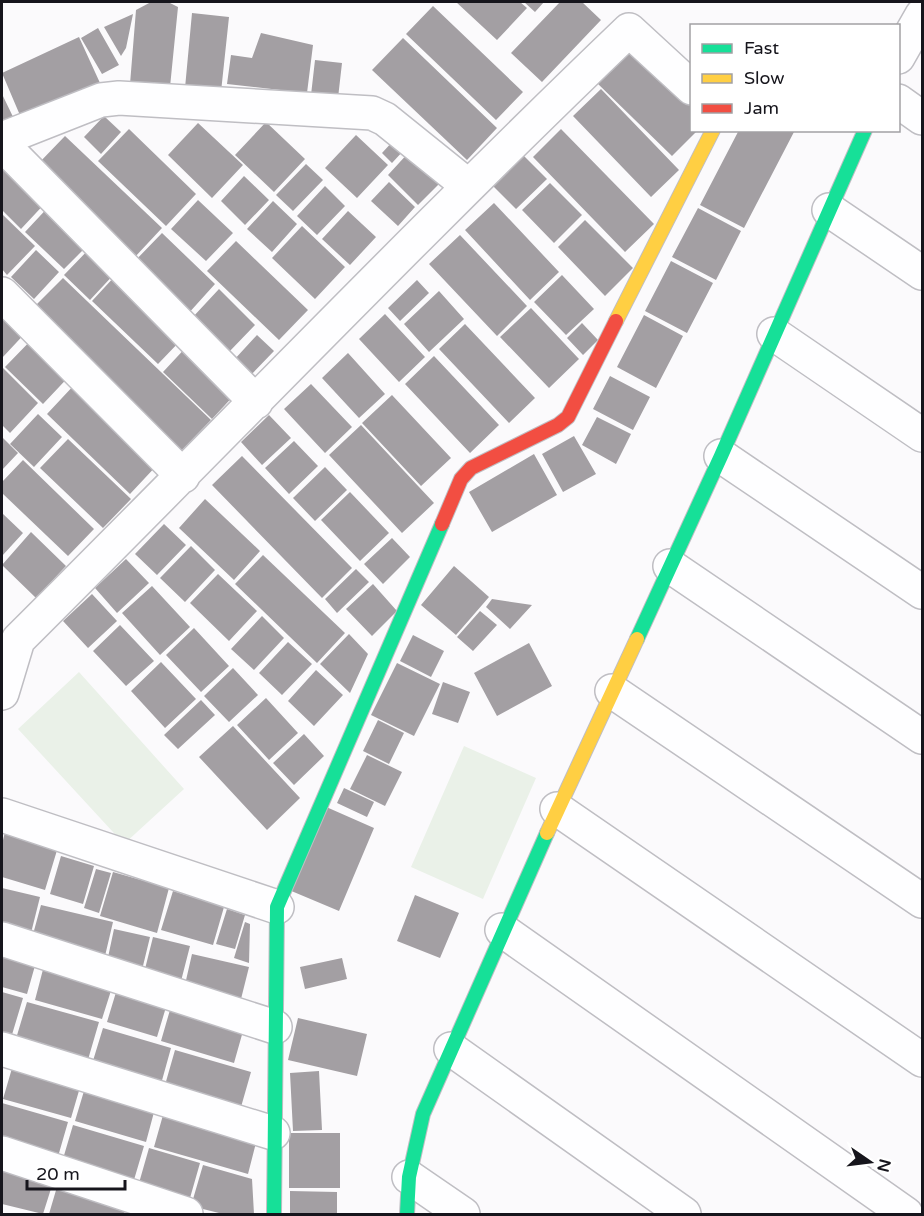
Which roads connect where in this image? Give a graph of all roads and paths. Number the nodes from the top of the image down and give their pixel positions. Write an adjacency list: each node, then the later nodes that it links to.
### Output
1 (922, 15): 2 (street)
2 (900, 54)
3 (690, 86): 10 (street)
4 (900, 103): 5 (street)
5 (922, 118)
6 (712, 132): 28 (street)
7 (864, 132): 11 (street)
8 (2, 138): 10 (street)
9 (2, 144): 15 (street)
10 (467, 185): 15 (street)
11 (829, 210): 12 (street); 14 (street)
12 (922, 273)
13 (2, 294): 18 (street)
14 (774, 334): 16 (street); 17 (street)
15 (256, 402): 18 (street)
16 (922, 435)
17 (721, 456): 19 (street); 20 (street)
18 (183, 476): 21 (street)
19 (670, 566): 22 (street); 24 (street)
20 (922, 592)
21 (10, 632): 23 (street)
22 (612, 691): 25 (street); 27 (street)
23 (2, 693)
24 (922, 737)
25 (557, 809): 29 (street); 34 (street)
26 (2, 815): 28 (street)
27 (922, 901)
28 (277, 907): 31 (street)
29 (502, 930): 33 (street); 43 (street)
30 (2, 939): 31 (street)
31 (275, 1027): 35 (street)
32 (2, 1049): 35 (street)
33 (451, 1049): 37 (street); 42 (street)
34 (922, 1060)
35 (273, 1133): 39 (street)
36 (2, 1153): 38 (street)
37 (409, 1177): 40 (street); 41 (street)
38 (186, 1215)
39 (274, 1215)
40 (407, 1215)
41 (463, 1215)
42 (684, 1215)
43 (906, 1215)

